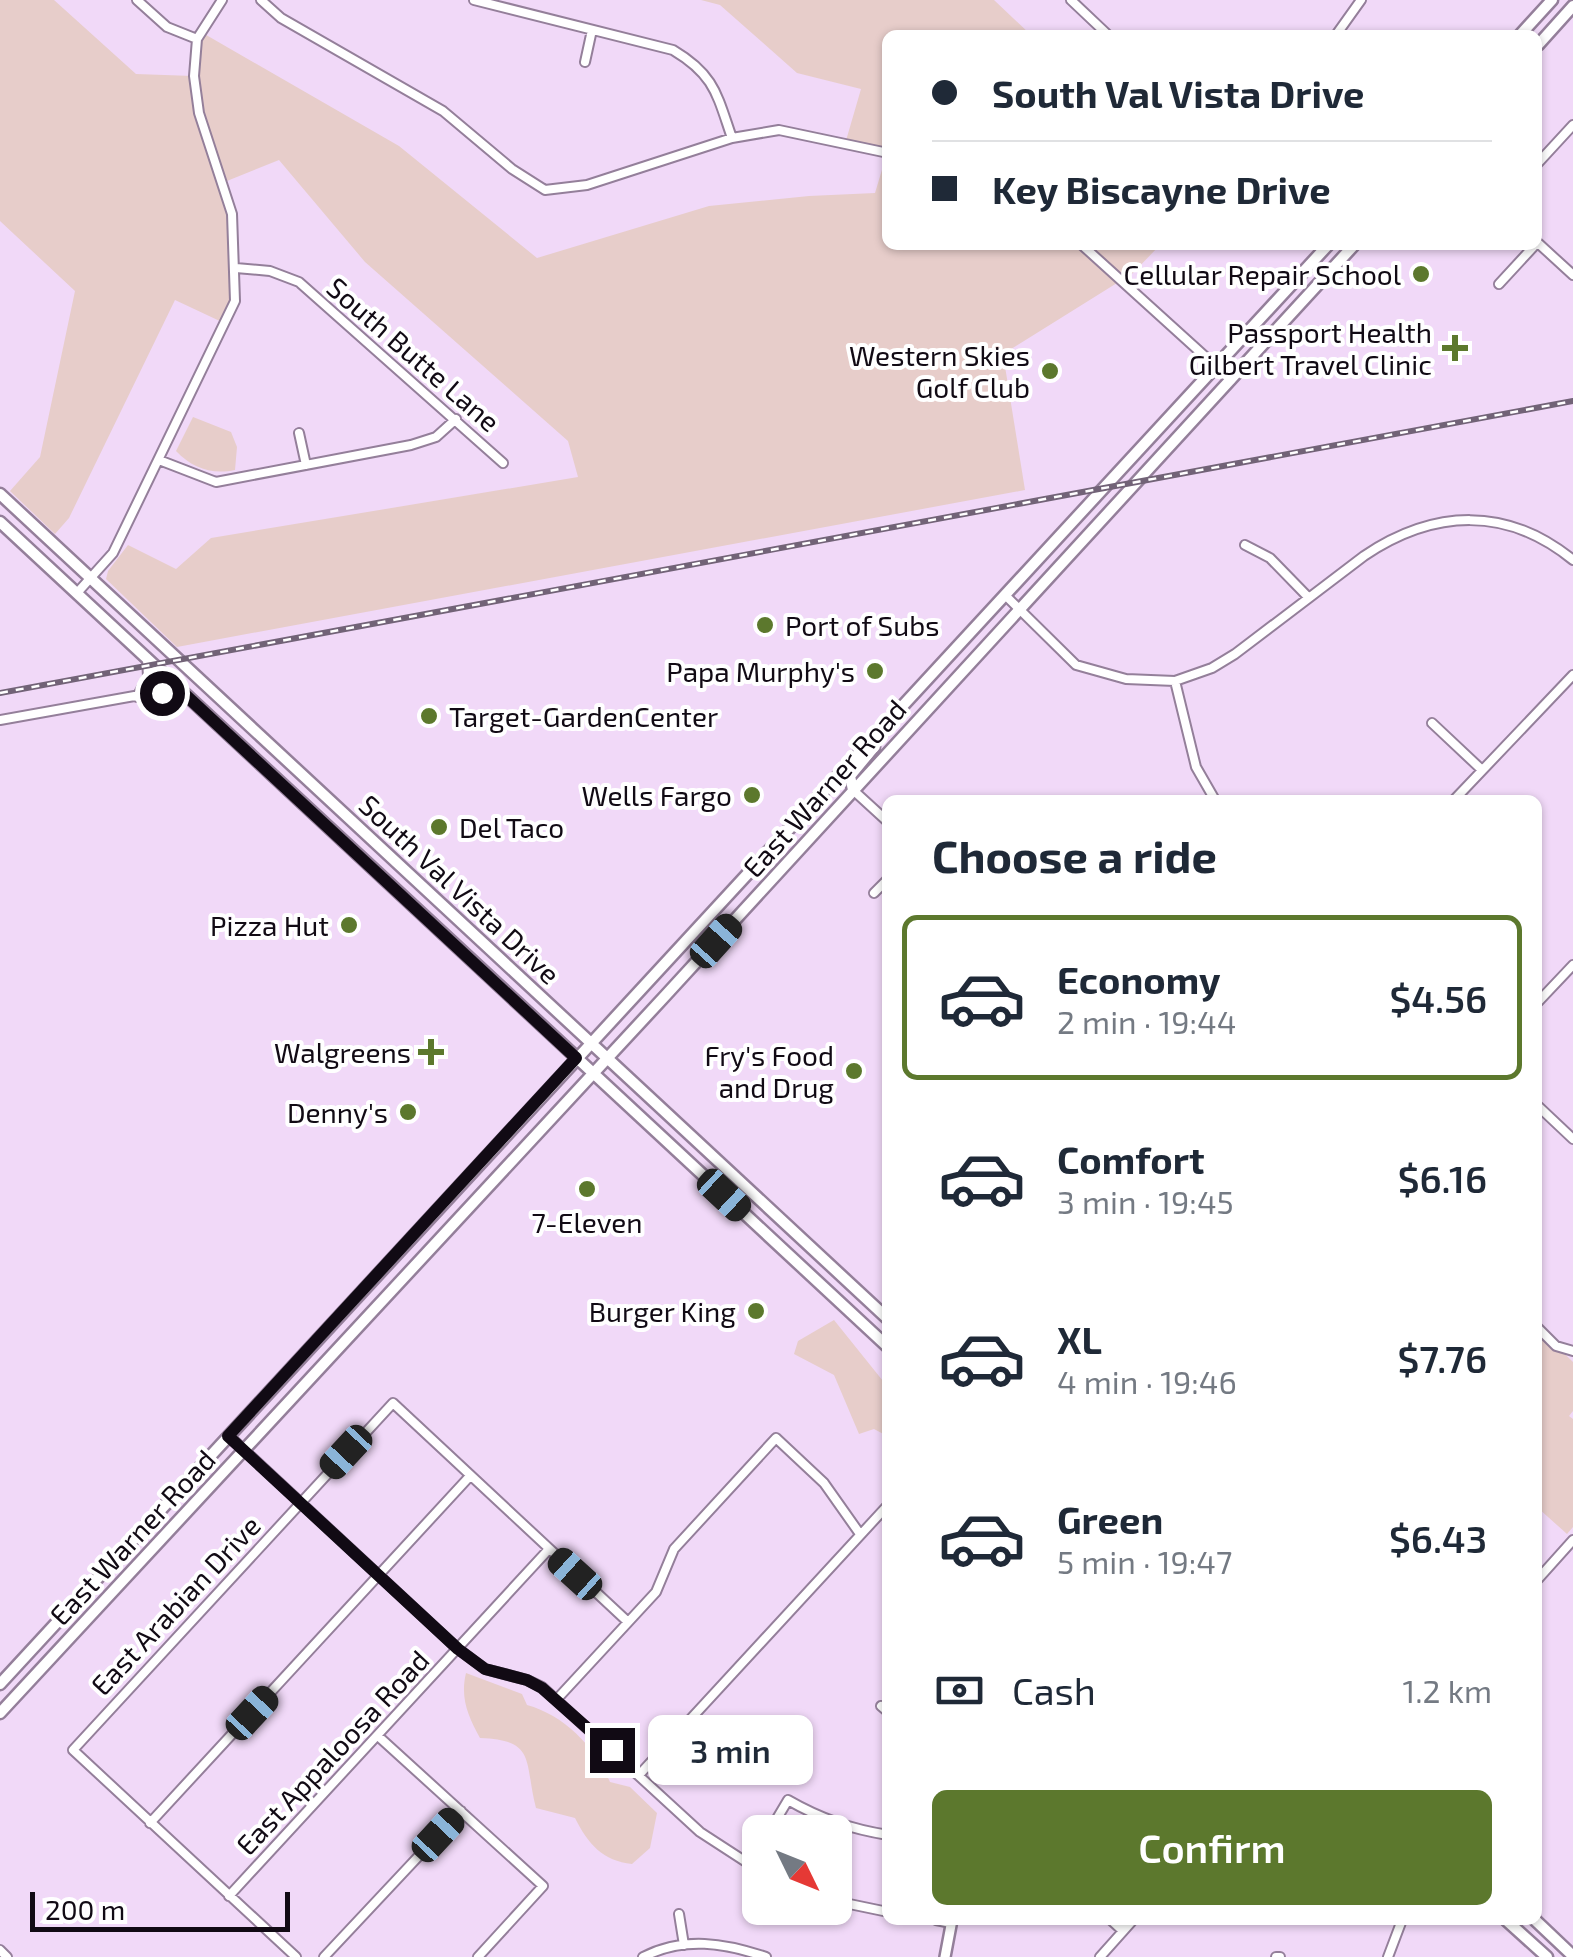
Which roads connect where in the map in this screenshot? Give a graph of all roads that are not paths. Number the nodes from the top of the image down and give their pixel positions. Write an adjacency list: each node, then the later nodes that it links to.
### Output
1 (137, 0): 13 (street)
2 (222, 0): 13 (street)
3 (261, 0): 17 (street)
4 (474, 0): 9 (street)
5 (1071, 0): 10 (street)
6 (1361, 0): 11 (street)
7 (1552, 0): 12 (main road)
8 (1573, 6): 14 (main road)
9 (592, 30): 15 (street); 17 (street)
10 (1103, 30)
11 (1340, 30)
12 (1525, 30)
13 (197, 39): 25 (street)
14 (1542, 41)
15 (584, 62)
16 (1573, 125): 19 (street)
17 (732, 138): 18 (street)
18 (882, 151)
19 (1542, 159)
20 (1542, 249): 26 (street)
21 (1088, 250): 28 (street)
22 (1323, 250): 28 (main road, East Warner Road)
23 (1349, 250): 29 (main road, East Warner Road)
24 (1530, 250): 27 (street)
25 (236, 268): 30 (street, South Butte Lane); 32 (street)
26 (1573, 275)
27 (1499, 284)
28 (1217, 366): 29 (street); 41 (main road, East Warner Road)
29 (1231, 380): 43 (main road, East Warner Road)
30 (456, 418): 33 (street, South Butte Lane); 34 (street)
31 (299, 433): 34 (street)
32 (159, 460): 34 (street); 39 (street)
33 (504, 463)
34 (306, 465)
35 (0, 494): 39 (main road, South Val Vista Drive)
36 (0, 522): 40 (main road, South Val Vista Drive)
37 (1245, 545): 42 (street)
38 (1573, 560): 42 (street)
39 (90, 578): 40 (street); 51 (main road, South Val Vista Drive)
40 (78, 593): 44 (main road, South Val Vista Drive)
41 (1005, 595): 43 (street); 45 (main road, East Warner Road)
42 (1308, 598): 48 (street)
43 (1020, 609): 46 (main road, East Warner Road); 48 (street)
44 (147, 658): 49 (main road, South Val Vista Drive); 50 (street)
45 (944, 662): 46 (main road); 54 (main road, East Warner Road)
46 (958, 676): 57 (main road, East Warner Road)
47 (1573, 676): 56 (street)
48 (1175, 680): 58 (street)
49 (178, 688): 50 (street); 52 (main road, South Val Vista Drive)
50 (137, 697): 53 (street)
51 (221, 700): 52 (main road); 61 (main road, South Val Vista Drive)
52 (207, 715): 62 (main road, South Val Vista Drive)
53 (0, 720)
54 (890, 721): 57 (main road); 63 (main road, East Warner Road)
55 (1432, 723): 56 (street)
56 (1482, 770): 59 (street)
57 (852, 790): 60 (street); 64 (main road, East Warner Road)
58 (1211, 795)
59 (1459, 795)
60 (882, 817)
61 (380, 848): 62 (main road); 69 (main road, South Val Vista Drive)
62 (367, 862): 71 (main road, South Val Vista Drive)
63 (750, 872): 64 (main road); 69 (main road, East Warner Road)
64 (766, 885): 70 (main road, East Warner Road)
65 (882, 885): 66 (street)
66 (874, 892)
67 (1573, 965): 68 (street)
68 (1542, 998)
69 (592, 1042): 70 (main road, South Val Vista Drive); 71 (main road, East Warner Road)
70 (609, 1057): 72 (main road, East Warner Road); 77 (main road, South Val Vista Drive)
71 (576, 1058): 72 (main road, South Val Vista Drive); 75 (main road, East Warner Road)
72 (594, 1074): 76 (main road, East Warner Road); 78 (main road, South Val Vista Drive)
73 (1542, 1110): 74 (street)
74 (1573, 1139)
75 (453, 1194): 76 (main road); 79 (main road, East Warner Road)
76 (468, 1208): 80 (main road, East Warner Road)
77 (774, 1214): 78 (main road); 81 (main road, South Val Vista Drive)
78 (760, 1228): 83 (main road, South Val Vista Drive)
79 (372, 1282): 80 (main road); 85 (main road, East Warner Road)
80 (386, 1295): 86 (main road, East Warner Road)
81 (882, 1314)
82 (1542, 1332): 84 (street)
83 (882, 1340)
84 (1573, 1352)
85 (228, 1436): 86 (street); 97 (main road, East Warner Road)
86 (244, 1450): 88 (street); 99 (main road, East Warner Road)
87 (470, 1476): 88 (street, East Arabian Drive); 92 (street); 94 (street)
88 (300, 1502): 94 (street); 105 (street, East Arabian Drive)
89 (882, 1511): 90 (street)
90 (860, 1534): 95 (street); 101 (street)
91 (1573, 1540): 93 (street)
92 (549, 1550): 95 (street); 96 (street, East Appaloosa Road)
93 (1542, 1575)
94 (379, 1576): 96 (street); 105 (street)
95 (628, 1622): 98 (street)
96 (458, 1649): 98 (street); 100 (street, East Appaloosa Road)
97 (0, 1684)
98 (557, 1699): 101 (street)
99 (0, 1713)
100 (378, 1736): 102 (street); 109 (street, East Appaloosa Road)
101 (639, 1775): 108 (street)
102 (460, 1811): 125 (street); 126 (street)
103 (779, 1815): 104 (street)
104 (815, 1815)
105 (150, 1823): 109 (street)
106 (852, 1828): 107 (street)
107 (882, 1834)
108 (742, 1861)
109 (229, 1896): 124 (street)
110 (852, 1904): 111 (street)
111 (882, 1911)
112 (679, 1914): 120 (street)
113 (951, 1925): 129 (street)
114 (1116, 1925): 119 (street)
115 (1128, 1925): 119 (street)
116 (1400, 1925): 131 (street)
117 (1511, 1925): 132 (main road)
118 (1540, 1925): 122 (main road)
119 (1123, 1931): 130 (street)
120 (684, 1945): 127 (street); 128 (street)
121 (0, 1950): 123 (street)
122 (1573, 1956)
123 (7, 1957)
124 (296, 1957)
125 (324, 1957)
126 (478, 1957)
127 (643, 1957)
128 (766, 1957)
129 (945, 1957)
130 (1100, 1957)
131 (1388, 1957)
132 (1546, 1957)

